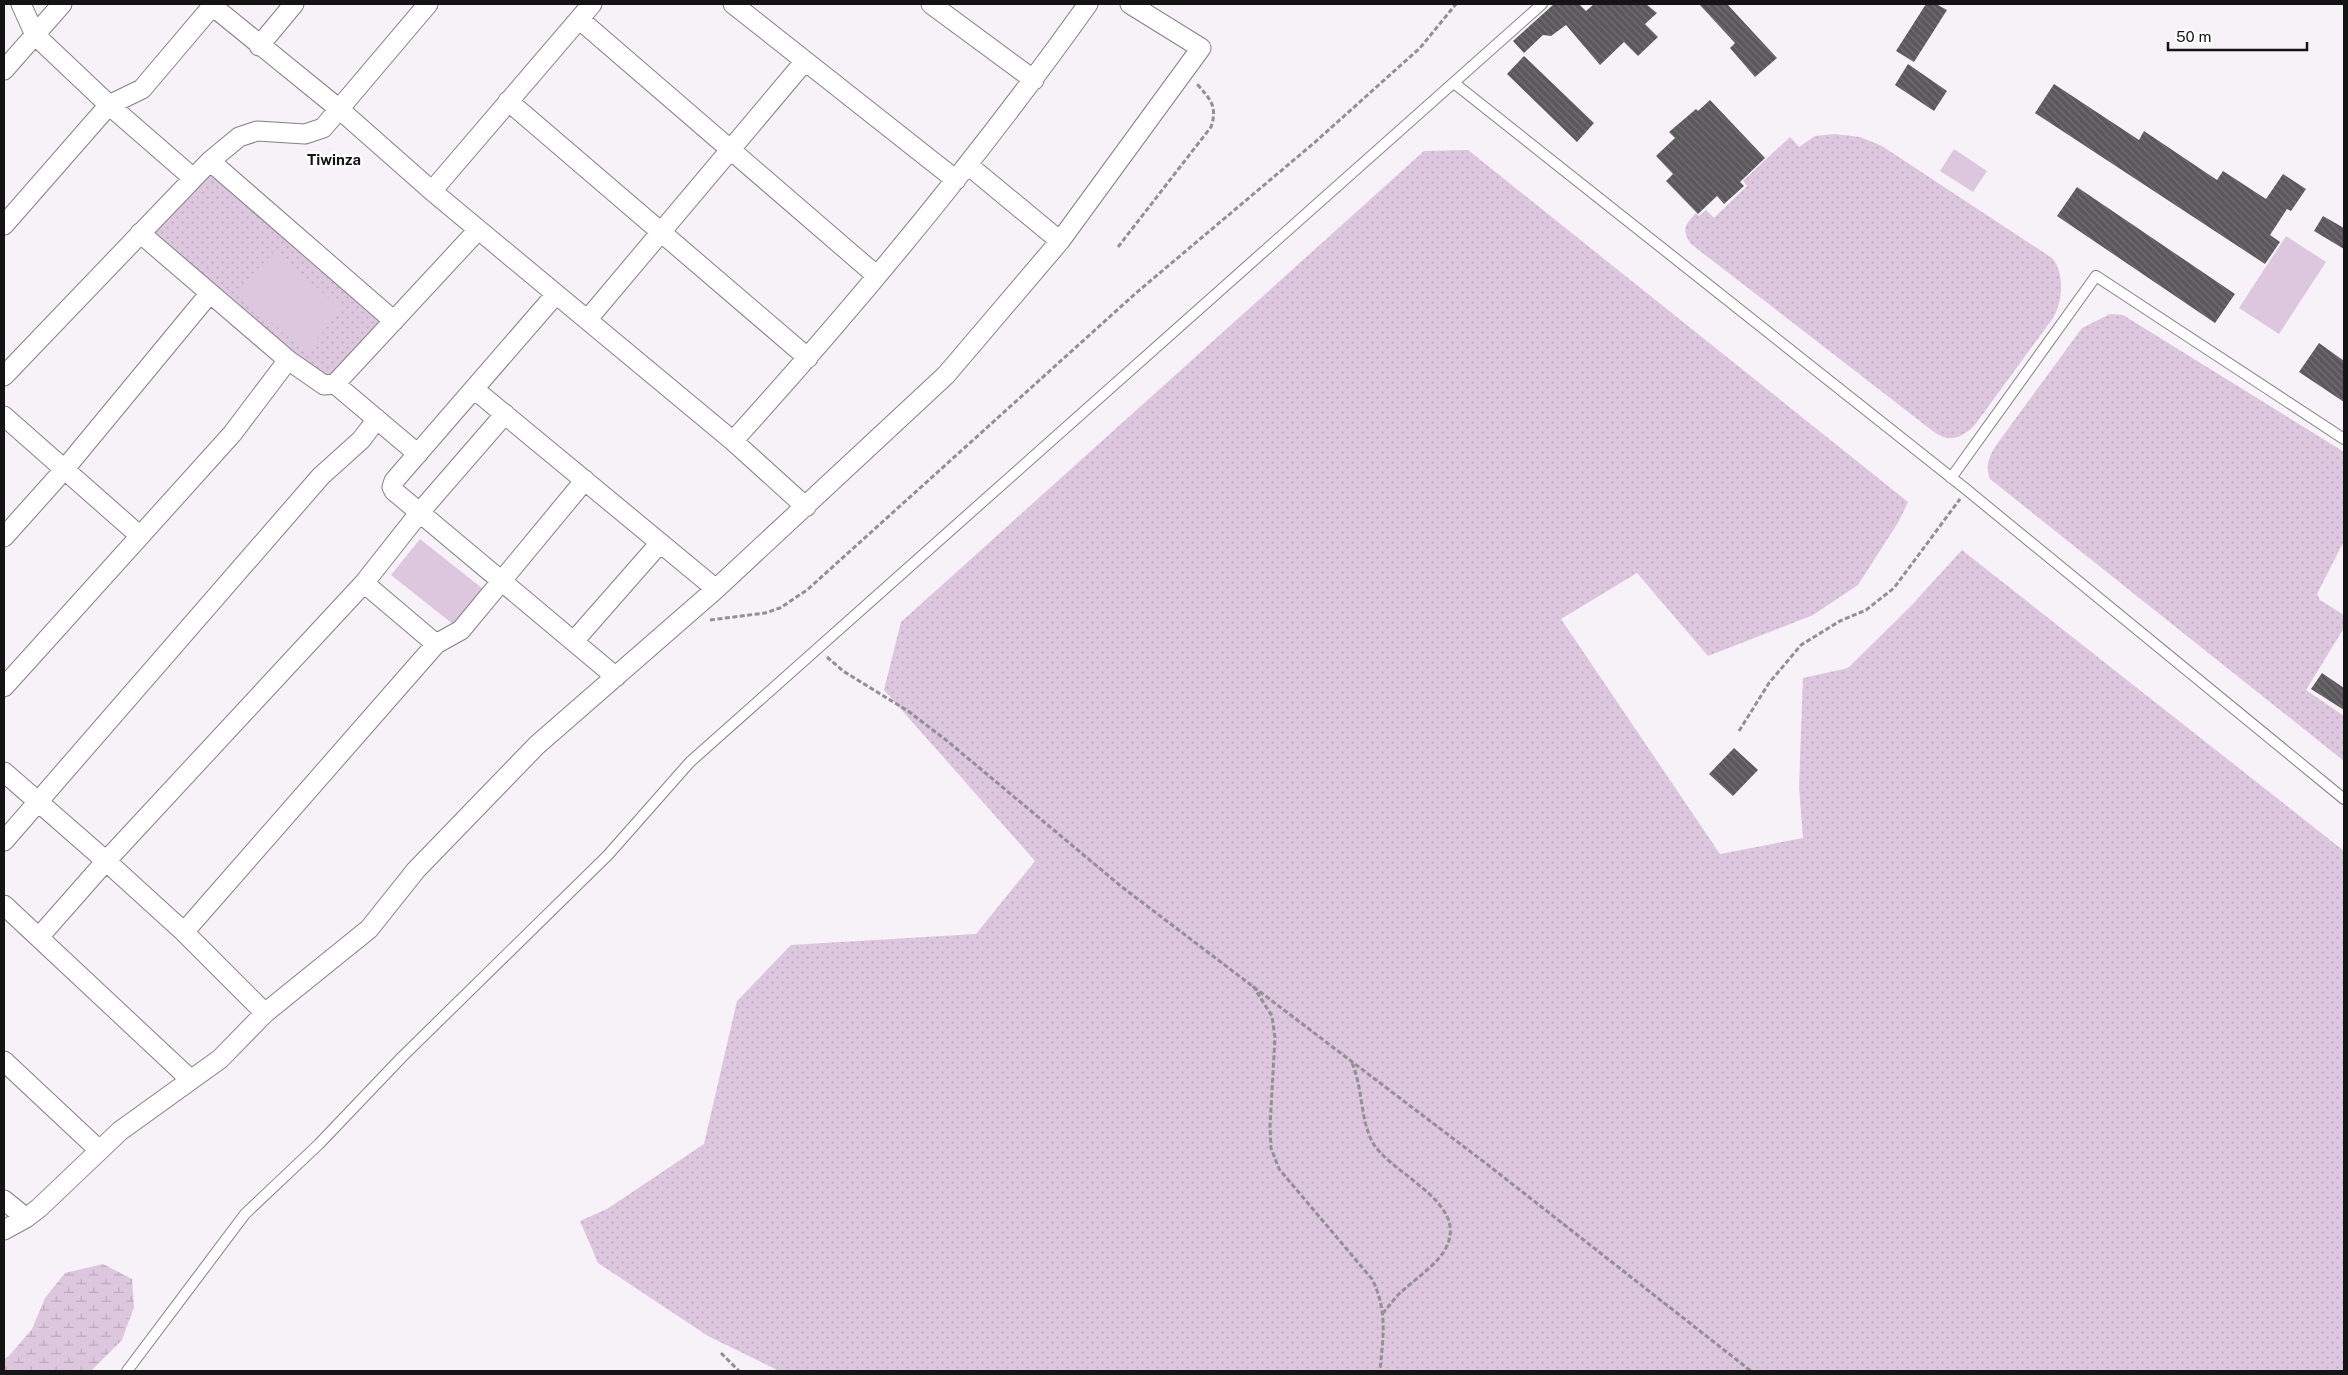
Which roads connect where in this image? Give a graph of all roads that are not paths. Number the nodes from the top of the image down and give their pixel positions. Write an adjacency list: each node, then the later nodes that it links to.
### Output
1 (21, 4): 13 (street)
2 (62, 4): 13 (street)
3 (212, 4): 14 (street); 20 (street)
4 (294, 4): 14 (street)
5 (428, 4): 21 (street)
6 (592, 4): 12 (street)
7 (734, 4): 15 (street)
8 (931, 4): 17 (street)
9 (1088, 4): 17 (street)
10 (1130, 4): 32 (street)
11 (1542, 4): 18 (lane)
12 (579, 20): 19 (street); 22 (street)
13 (35, 35): 16 (street); 20 (street)
14 (259, 46): 21 (street)
15 (805, 61): 22 (street); 26 (street)
16 (4, 70)
17 (1034, 80): 24 (street)
18 (1454, 83): 50 (lane); 79 (lane)
19 (508, 101): 27 (street); 30 (street)
20 (109, 105): 25 (street); 28 (street)
21 (338, 108): 23 (street); 27 (street)
22 (732, 150): 30 (street); 33 (street)
23 (210, 161): 25 (street); 37 (street)
24 (968, 165): 26 (street); 32 (street)
25 (193, 178): 31 (street)
26 (956, 180): 33 (street)
27 (432, 191): 29 (street)
28 (4, 225)
29 (478, 230): 35 (street); 37 (street)
30 (662, 231): 36 (street); 38 (street)
31 (140, 233): 34 (street); 40 (street)
32 (1060, 241): 52 (street)
33 (877, 276): 38 (street)
34 (210, 293): 39 (street); 49 (street)
35 (556, 294): 36 (street); 42 (street)
36 (588, 320): 47 (street)
37 (394, 321): 41 (street)
38 (808, 358): 47 (street)
39 (288, 360): 41 (street); 54 (street)
40 (4, 376)
41 (335, 384): 45 (street)
42 (474, 389): 43 (street); 48 (street)
43 (505, 414): 51 (street); 53 (street)
44 (4, 416): 49 (street)
45 (377, 419): 48 (street); 66 (street)
46 (2344, 439): 50 (lane)
47 (733, 441): 52 (street)
48 (418, 454): 53 (street)
49 (63, 471): 54 (street); 55 (street)
50 (1951, 478): 65 (lane)
51 (585, 480): 56 (street); 57 (street)
52 (806, 507): 59 (street)
53 (420, 512): 57 (street); 58 (street)
54 (140, 536): 63 (street)
55 (4, 537)
56 (660, 543): 59 (street); 60 (street)
57 (501, 579): 60 (street); 61 (street)
58 (364, 583): 61 (street); 68 (street)
59 (716, 589): 62 (street)
60 (574, 641): 62 (street)
61 (436, 644): 70 (street)
62 (616, 677): 72 (street)
63 (4, 686)
64 (4, 772): 66 (street)
65 (2344, 799)
66 (37, 801): 67 (street); 68 (street)
67 (4, 841)
68 (106, 861): 70 (street); 71 (street)
69 (4, 905): 71 (street)
70 (184, 932): 72 (street)
71 (38, 938): 74 (street)
72 (265, 1013): 74 (street)
73 (4, 1061): 75 (street)
74 (191, 1080): 75 (street)
75 (99, 1150): 77 (street)
76 (4, 1200): 77 (street)
77 (26, 1218): 78 (street)
78 (4, 1230)
79 (127, 1371)

